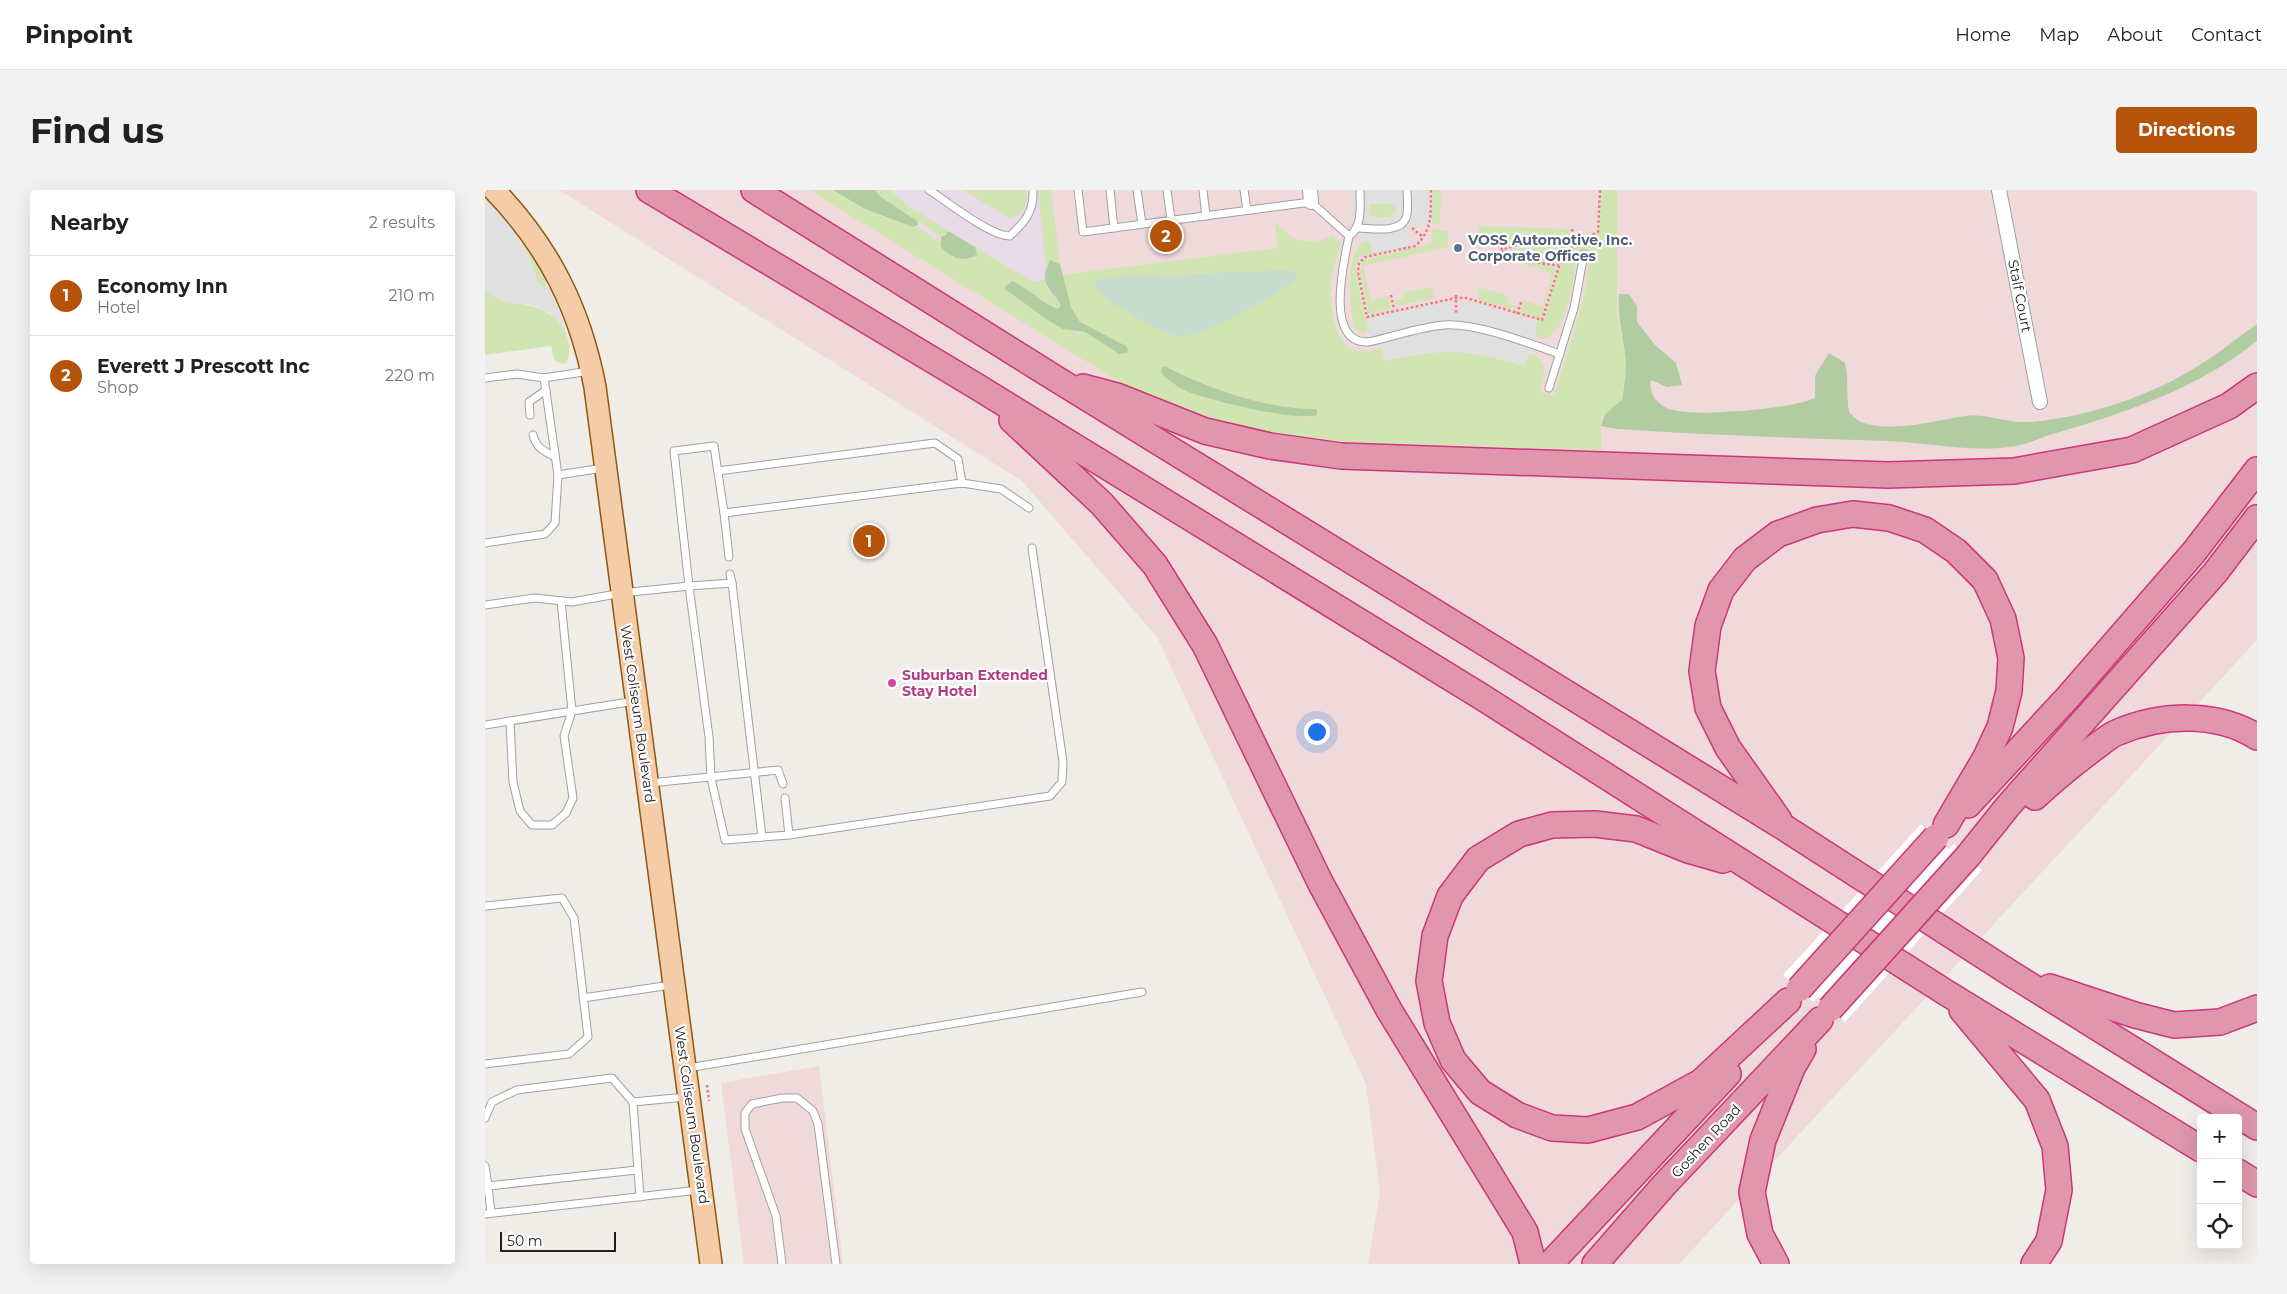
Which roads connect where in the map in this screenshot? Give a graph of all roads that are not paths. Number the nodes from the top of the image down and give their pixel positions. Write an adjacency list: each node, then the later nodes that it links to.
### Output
1 (494, 190): 25 (main road, West Coliseum Boulevard)
2 (649, 190): 29 (highway)
3 (754, 190): 28 (highway)
4 (929, 190): 5 (lane)
5 (1033, 190)
6 (1078, 190): 20 (lane)
7 (1110, 190): 20 (lane)
8 (1137, 190): 19 (lane)
9 (1167, 190): 18 (lane)
10 (1203, 190): 17 (lane)
11 (1244, 190): 16 (lane)
12 (1360, 190): 21 (lane)
13 (1407, 190): 21 (lane)
14 (1999, 190): 33 (street, Stalf Court)
15 (1310, 196): 16 (lane); 22 (lane)
16 (1247, 210): 17 (lane)
17 (1206, 216): 18 (lane)
18 (1171, 220): 19 (lane)
19 (1142, 224): 20 (lane)
20 (1114, 228)
21 (1357, 228): 22 (lane)
22 (1349, 236): 24 (lane)
23 (1584, 254): 24 (lane)
24 (1560, 354): 31 (lane)
25 (592, 371): 27 (lane); 37 (main road, West Coliseum Boulevard)
26 (485, 378): 27 (lane)
27 (544, 378): 32 (lane)
28 (1058, 380): 30 (highway); 64 (highway)
29 (976, 386): 69 (highway); 97 (highway)
30 (2257, 386)
31 (1549, 388)
32 (546, 390): 34 (lane); 36 (lane)
33 (2040, 402)
34 (530, 415)
35 (533, 435): 36 (lane)
36 (555, 457): 40 (lane)
37 (605, 468): 40 (lane); 51 (main road, West Coliseum Boulevard)
38 (2257, 470): 65 (highway)
39 (718, 471): 41 (lane); 43 (lane); 50 (lane)
40 (558, 475): 45 (lane)
41 (963, 483): 42 (lane); 43 (lane)
42 (1029, 508)
43 (723, 513): 47 (lane)
44 (2257, 518): 68 (highway)
45 (485, 543)
46 (1032, 548): 66 (lane)
47 (729, 557)
48 (730, 574): 49 (lane)
49 (732, 583): 50 (lane); 59 (lane)
50 (689, 586): 51 (lane); 60 (lane)
51 (622, 593): 52 (lane); 54 (main road, West Coliseum Boulevard)
52 (561, 601): 53 (lane); 55 (lane)
53 (485, 605)
54 (637, 701): 55 (lane); 61 (main road, West Coliseum Boulevard)
55 (572, 711): 56 (lane); 56 (lane)
56 (510, 721): 57 (lane)
57 (485, 725)
58 (2257, 737): 68 (highway)
59 (753, 773): 60 (lane); 62 (lane); 67 (lane)
60 (711, 778): 61 (lane); 67 (lane)
61 (647, 783): 72 (main road, West Coliseum Boulevard)
62 (783, 784)
63 (785, 798): 66 (lane)
64 (1785, 828): 65 (highway); 71 (highway)
65 (1941, 831): 75 (highway, bridge)
66 (789, 835): 67 (lane)
67 (762, 837)
68 (1972, 852): 78 (highway, bridge)
69 (1753, 870): 74 (highway); 75 (highway)
70 (485, 906): 76 (lane)
71 (2010, 974): 77 (highway); 84 (highway)
72 (674, 984): 76 (lane); 80 (main road, West Coliseum Boulevard)
73 (1142, 992): 80 (lane)
74 (1945, 992): 85 (highway); 101 (highway)
75 (1793, 995): 98 (highway)
76 (583, 998): 79 (lane)
77 (2257, 1008)
78 (1825, 1014): 99 (highway, Goshen Road); 100 (highway)
79 (485, 1064)
80 (685, 1068): 81 (main road, West Coliseum Boulevard)
81 (689, 1096): 82 (lane); 91 (main road, West Coliseum Boulevard)
82 (633, 1102): 83 (lane); 87 (lane)
83 (485, 1118)
84 (2257, 1127)
85 (2197, 1147)
86 (485, 1166): 90 (lane)
87 (637, 1170): 90 (lane); 92 (lane)
88 (2242, 1175): 89 (highway)
89 (2257, 1184)
90 (488, 1186): 93 (lane)
91 (701, 1190): 92 (lane); 94 (main road, West Coliseum Boulevard)
92 (640, 1197): 93 (lane)
93 (488, 1214)
94 (711, 1264)
95 (782, 1264): 96 (lane)
96 (837, 1264)
97 (1533, 1264)
98 (1550, 1264)
99 (1595, 1264)
100 (1776, 1264)
101 (2034, 1264)

